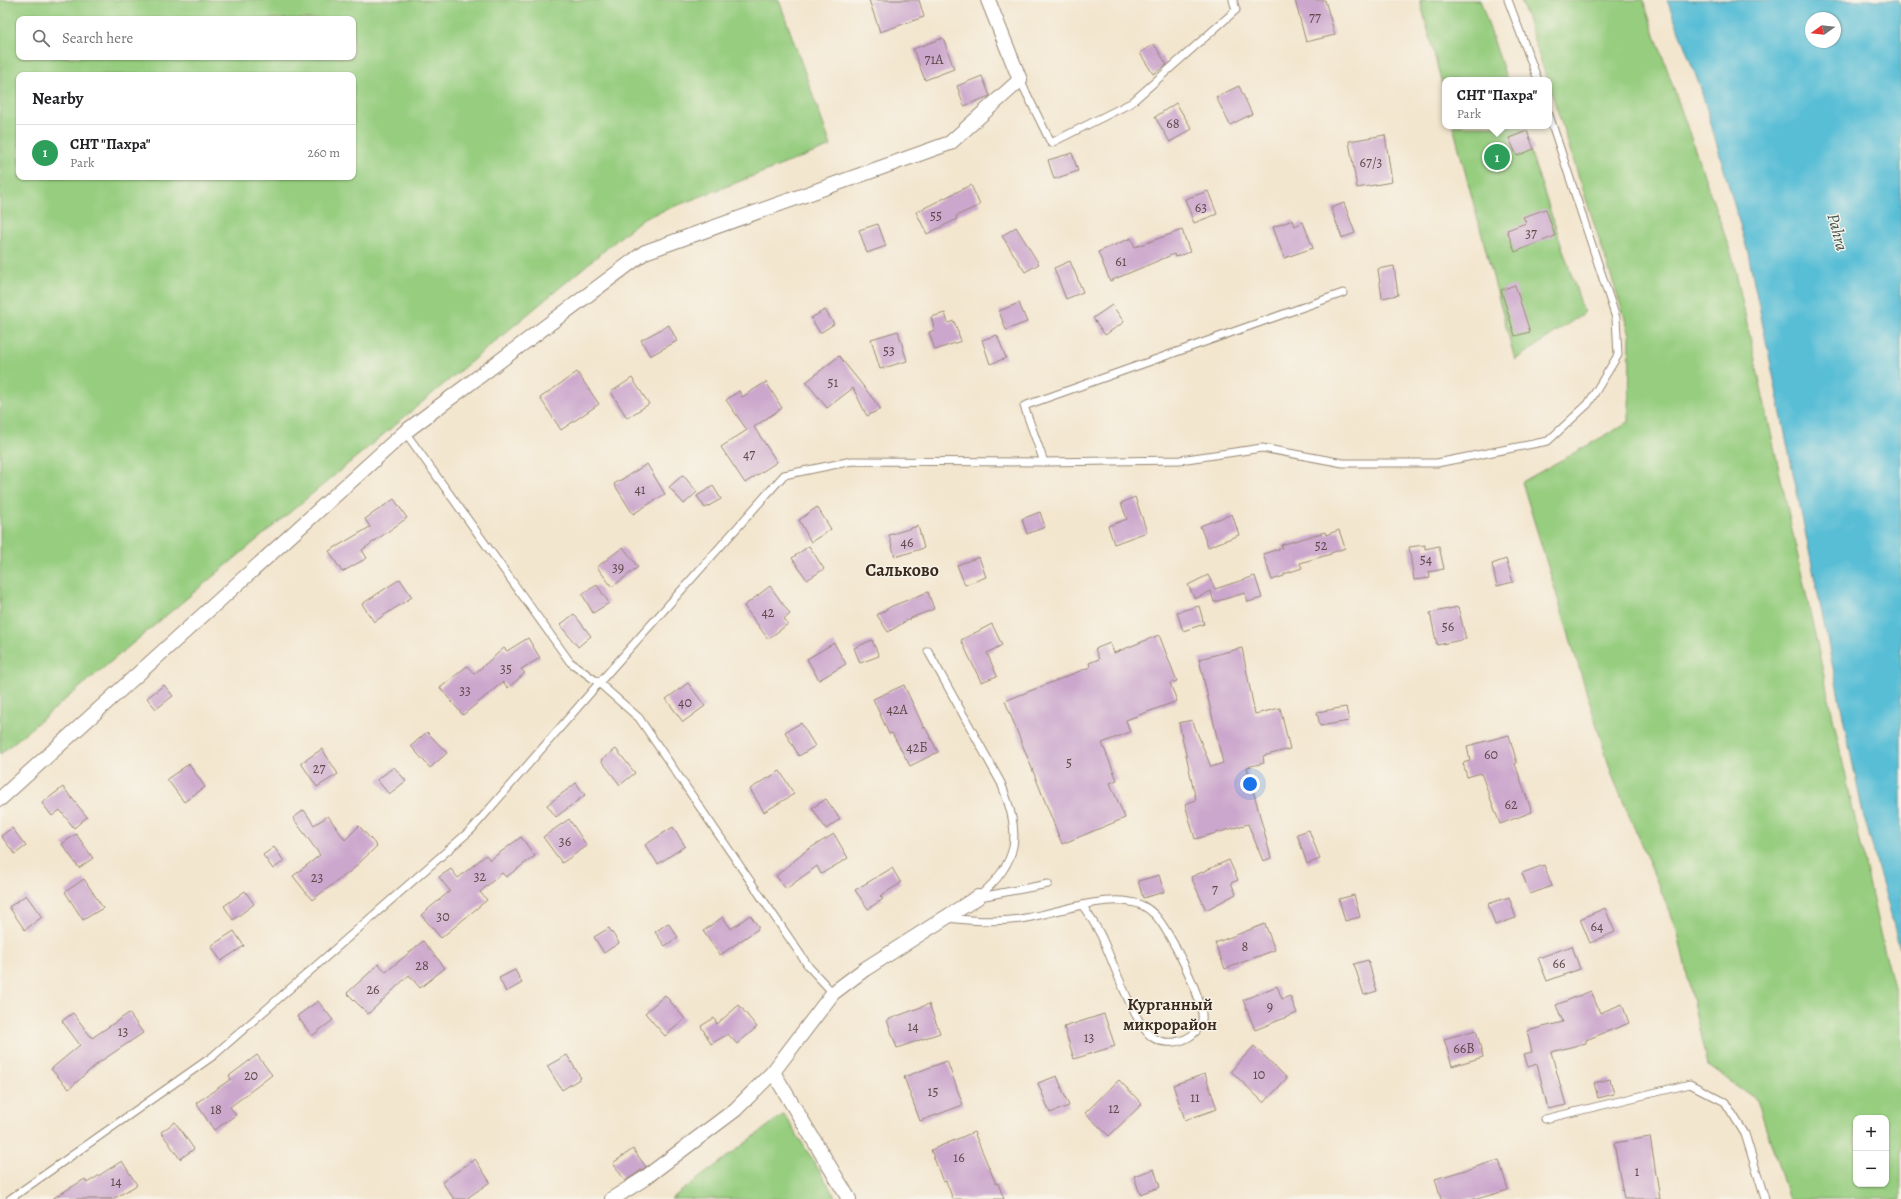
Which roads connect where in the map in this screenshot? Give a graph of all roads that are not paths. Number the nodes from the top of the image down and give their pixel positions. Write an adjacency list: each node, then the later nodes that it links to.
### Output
1 (988, 0): 5 (street)
2 (1233, 0): 5 (lane)
3 (1508, 0): 4 (lane)
4 (1537, 77)
5 (1020, 80): 8 (street)
6 (1552, 124): 9 (lane)
7 (1343, 293): 9 (lane)
8 (405, 432): 11 (lane); 12 (street)
9 (1044, 462): 11 (lane)
10 (928, 651): 14 (lane)
11 (600, 683): 17 (lane); 20 (lane)
12 (0, 799)
13 (1048, 884): 14 (lane)
14 (978, 897): 16 (street)
15 (1083, 906): 15 (lane); 16 (lane)
16 (944, 918): 17 (street)
17 (833, 993): 18 (street)
18 (773, 1072): 21 (street); 22 (street)
19 (1545, 1119): 23 (lane)
20 (10, 1199)
21 (612, 1199)
22 (849, 1199)
23 (1765, 1199)

